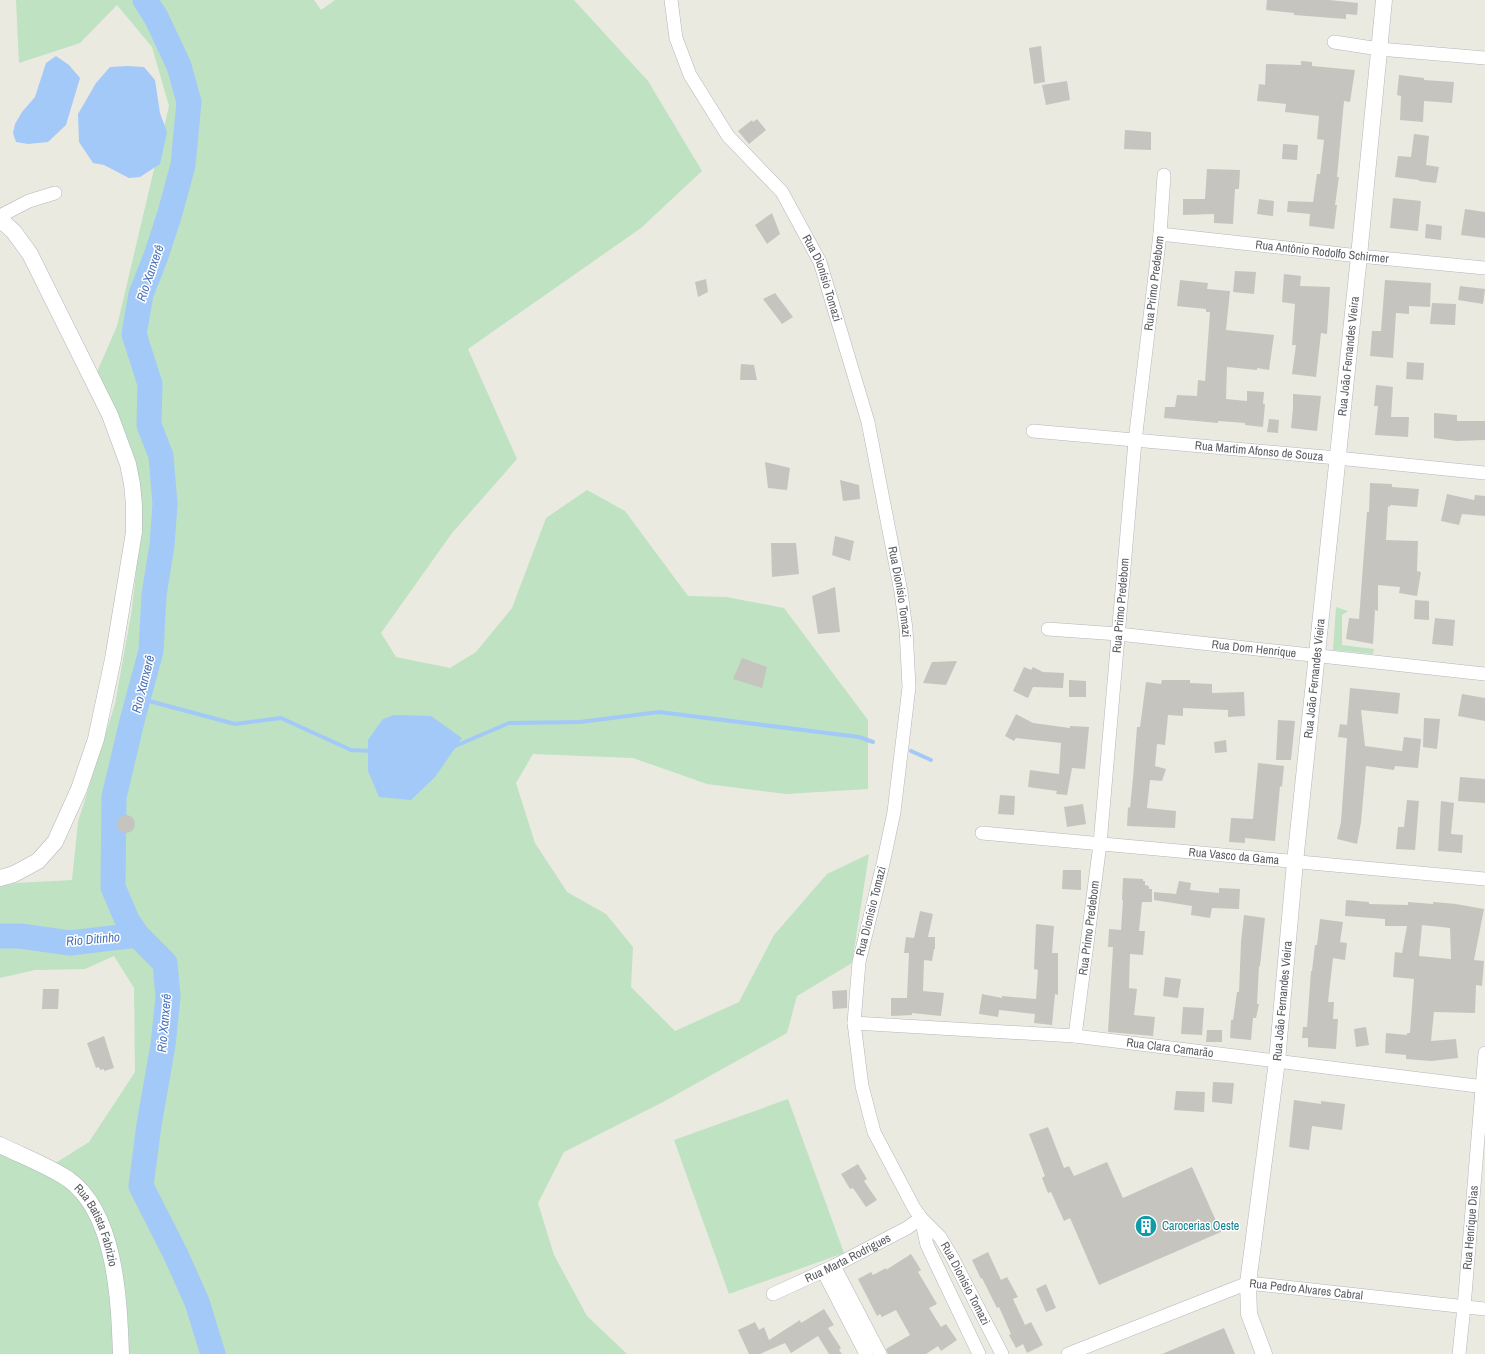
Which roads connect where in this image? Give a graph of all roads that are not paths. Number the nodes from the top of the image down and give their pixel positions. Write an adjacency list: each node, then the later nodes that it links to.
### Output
1 (671, 0): 25 (street, Rua Dionísio Tomazi)
2 (1384, 0): 4 (street, Rua João Fernandes Vieira)
3 (1334, 42): 4 (street)
4 (1379, 49): 5 (street); 10 (street, Rua João Fernandes Vieira)
5 (1485, 58)
6 (1164, 175): 9 (street, Rua Primo Predebom)
7 (55, 193): 8 (street)
8 (0, 217): 23 (street)
9 (1160, 234): 10 (street, Rua Antônio Rodolfo Schirmer); 13 (street, Rua Primo Predebom)
10 (1359, 256): 11 (street, Rua Antônio Rodolfo Schirmer); 14 (street, Rua João Fernandes Vieira)
11 (1485, 268)
12 (1033, 431): 13 (street, Rua Martim Afonso de Souza)
13 (1135, 441): 14 (street, Rua Martim Afonso de Souza); 17 (street, Rua Primo Predebom)
14 (1337, 458): 15 (street, Rua Martim Afonso de Souza); 18 (street, Rua João Fernandes Vieira)
15 (1485, 472)
16 (1048, 629): 17 (street, Rua Dom Henrique)
17 (1118, 634): 18 (street, Rua Dom Henrique); 21 (street, Rua Primo Predebom)
18 (1317, 656): 19 (street, Rua Dom Henrique); 22 (street, Rua João Fernandes Vieira)
19 (1485, 674)
20 (982, 833): 21 (street, Rua Vasco da Gama)
21 (1100, 844): 22 (street, Rua Vasco da Gama); 26 (street, Rua Primo Predebom)
22 (1295, 862): 24 (street, Rua Vasco da Gama); 28 (street, Rua João Fernandes Vieira)
23 (0, 878)
24 (1485, 879)
25 (854, 1023): 26 (street, Rua Clara Camarão); 31 (street, Rua Dionísio Tomazi)
26 (1075, 1036): 28 (street, Rua Clara Camarão)
27 (1485, 1052): 29 (street, Rua Henrique Dias)
28 (1277, 1061): 29 (street, Rua Clara Camarão); 33 (street, Rua João Fernandes Vieira)
29 (1483, 1087): 35 (street, Rua Henrique Dias)
30 (0, 1145): 37 (street, Rua Batista Fabrizio)
31 (921, 1218): 32 (street, Rua Marta Rodrigues); 40 (street, Rua Dionísio Tomazi); 41 (street, Rua Dionísio Tomazi)
32 (828, 1269): 34 (street, Rua Marta Rodrigues); 38 (street); 39 (street)
33 (1248, 1283): 35 (street, Rua Pedro Alvares Cabral); 42 (street, Rua Pedro Alvares Cabral); 43 (street, Rua João Fernandes Vieira)
34 (772, 1294)
35 (1464, 1307): 36 (street, Rua Pedro Alvares Cabral); 44 (street, Rua Henrique Dias)
36 (1485, 1309)
37 (121, 1354)
38 (866, 1354)
39 (880, 1354)
40 (979, 1354)
41 (1002, 1354)
42 (1068, 1354)
43 (1264, 1354)
44 (1459, 1354)

